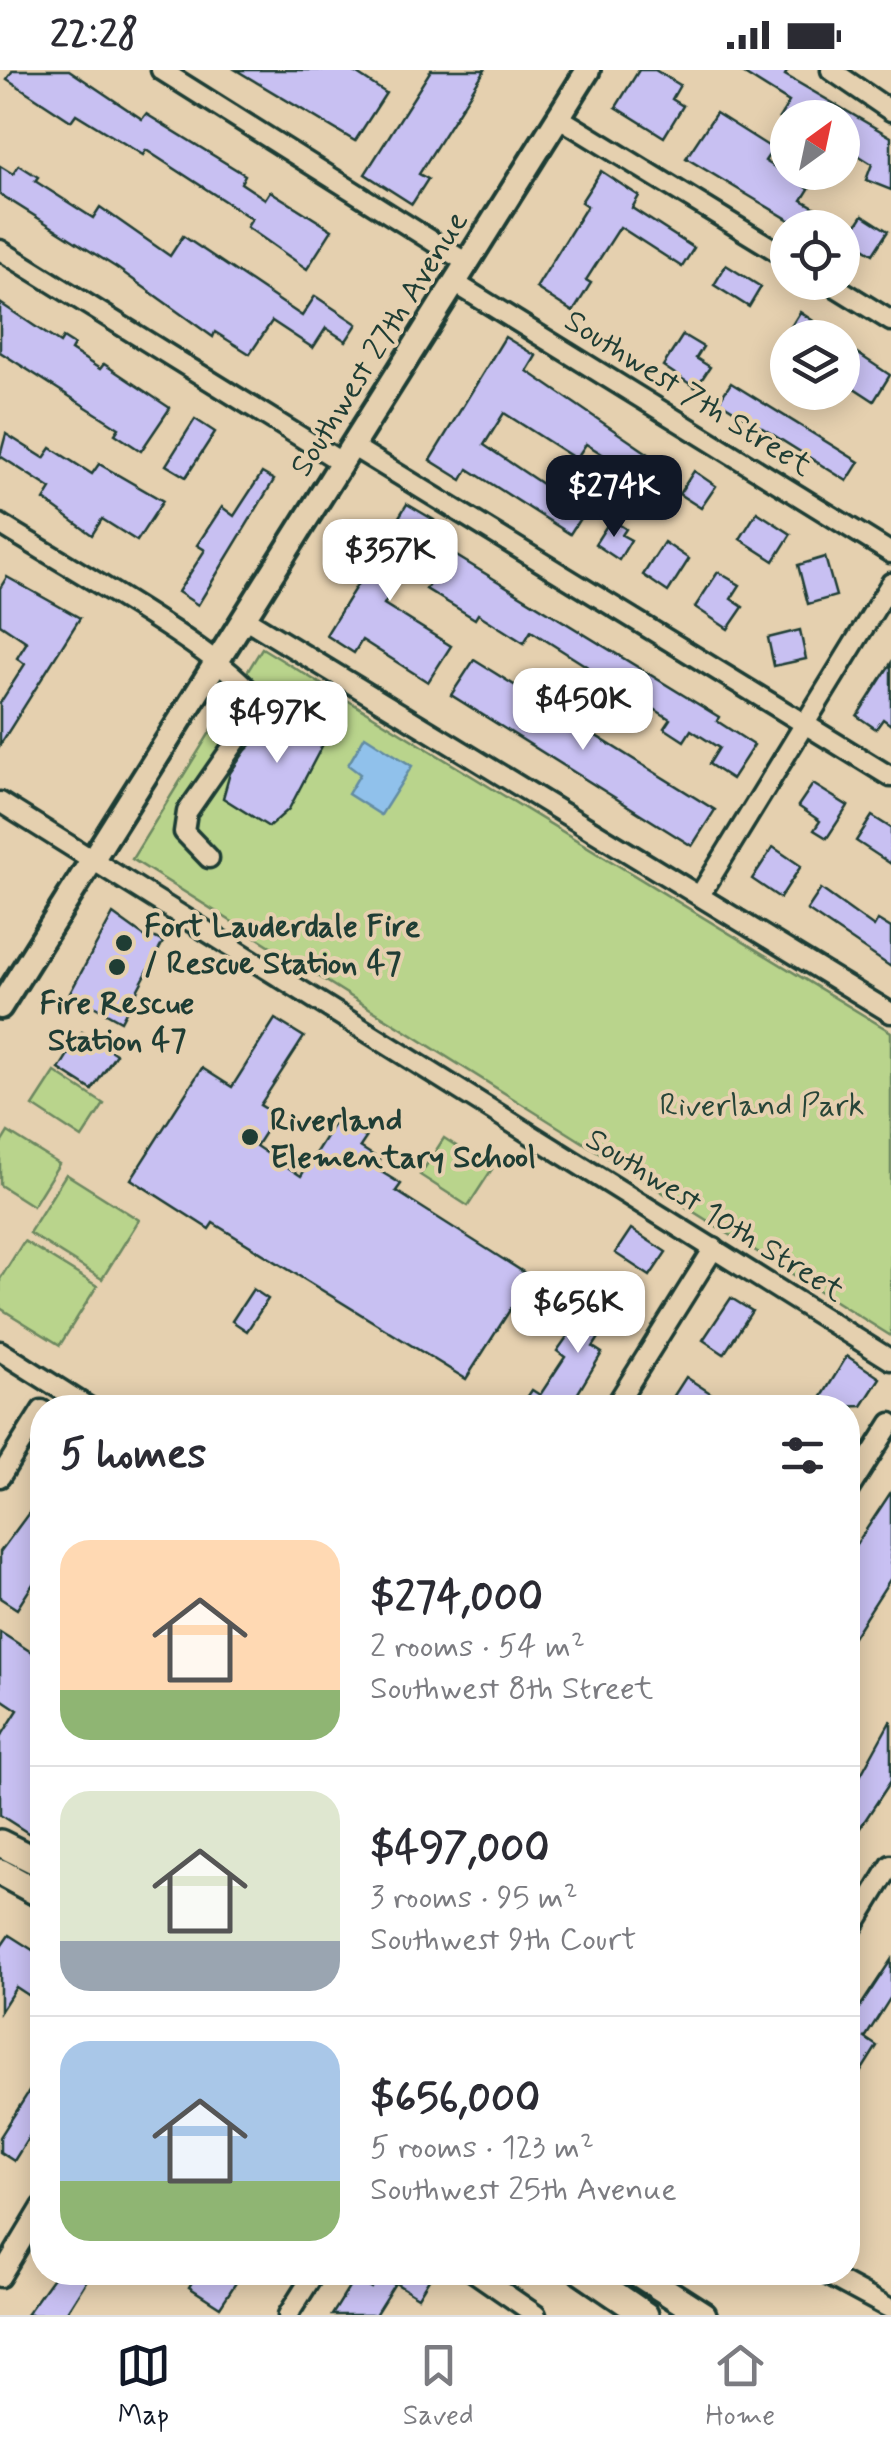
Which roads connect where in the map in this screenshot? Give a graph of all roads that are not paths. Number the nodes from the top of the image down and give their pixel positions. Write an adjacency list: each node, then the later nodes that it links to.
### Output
1 (161, 70): 8 (street, Southwest 7th Street)
2 (588, 70): 5 (street, Southwest 27th Avenue)
3 (831, 70): 4 (street)
4 (891, 111)
5 (558, 117): 6 (street); 8 (street, Southwest 27th Avenue)
6 (770, 247)
7 (0, 250): 11 (street)
8 (461, 273): 11 (street, Southwest 27th Avenue); 13 (street, Southwest 7th Street)
9 (857, 300): 10 (street)
10 (891, 321)
11 (347, 454): 15 (street, Southwest 27th Avenue); 17 (street)
12 (0, 524): 16 (street)
13 (891, 553)
14 (891, 583): 17 (street)
15 (244, 618): 16 (street, Southwest 27th Avenue); 22 (street)
16 (217, 660): 20 (street); 21 (street, Southwest 27th Avenue)
17 (804, 724): 18 (street); 22 (street)
18 (891, 777)
19 (0, 802): 21 (street, Southwest 10th Street)
20 (209, 858)
21 (91, 860): 23 (street, Southwest 27th Avenue); 25 (street, Southwest 10th Street)
22 (700, 895): 24 (street)
23 (0, 1007)
24 (891, 1012)
25 (714, 1248): 27 (street, Southwest 10th Street); 31 (street)
26 (0, 1351): 28 (street)
27 (891, 1360)
28 (58, 1387): 29 (street); 30 (street)
29 (53, 1395)
30 (70, 1395)
31 (622, 1395)
32 (891, 1422): 34 (street)
33 (30, 1430): 35 (street)
34 (860, 1472)
35 (0, 1477)
36 (0, 1842): 37 (main road)
37 (30, 1856)
38 (891, 1866): 41 (street)
39 (0, 1872): 40 (main road)
40 (30, 1888)
41 (860, 1916)
42 (30, 2227): 43 (street)
43 (0, 2277)
44 (306, 2285): 50 (street)
45 (493, 2285): 51 (street)
46 (601, 2285): 52 (main road)
47 (656, 2285): 53 (main road)
48 (846, 2285): 49 (street)
49 (891, 2309)
50 (288, 2315)
51 (536, 2315)
52 (645, 2315)
53 (703, 2315)

